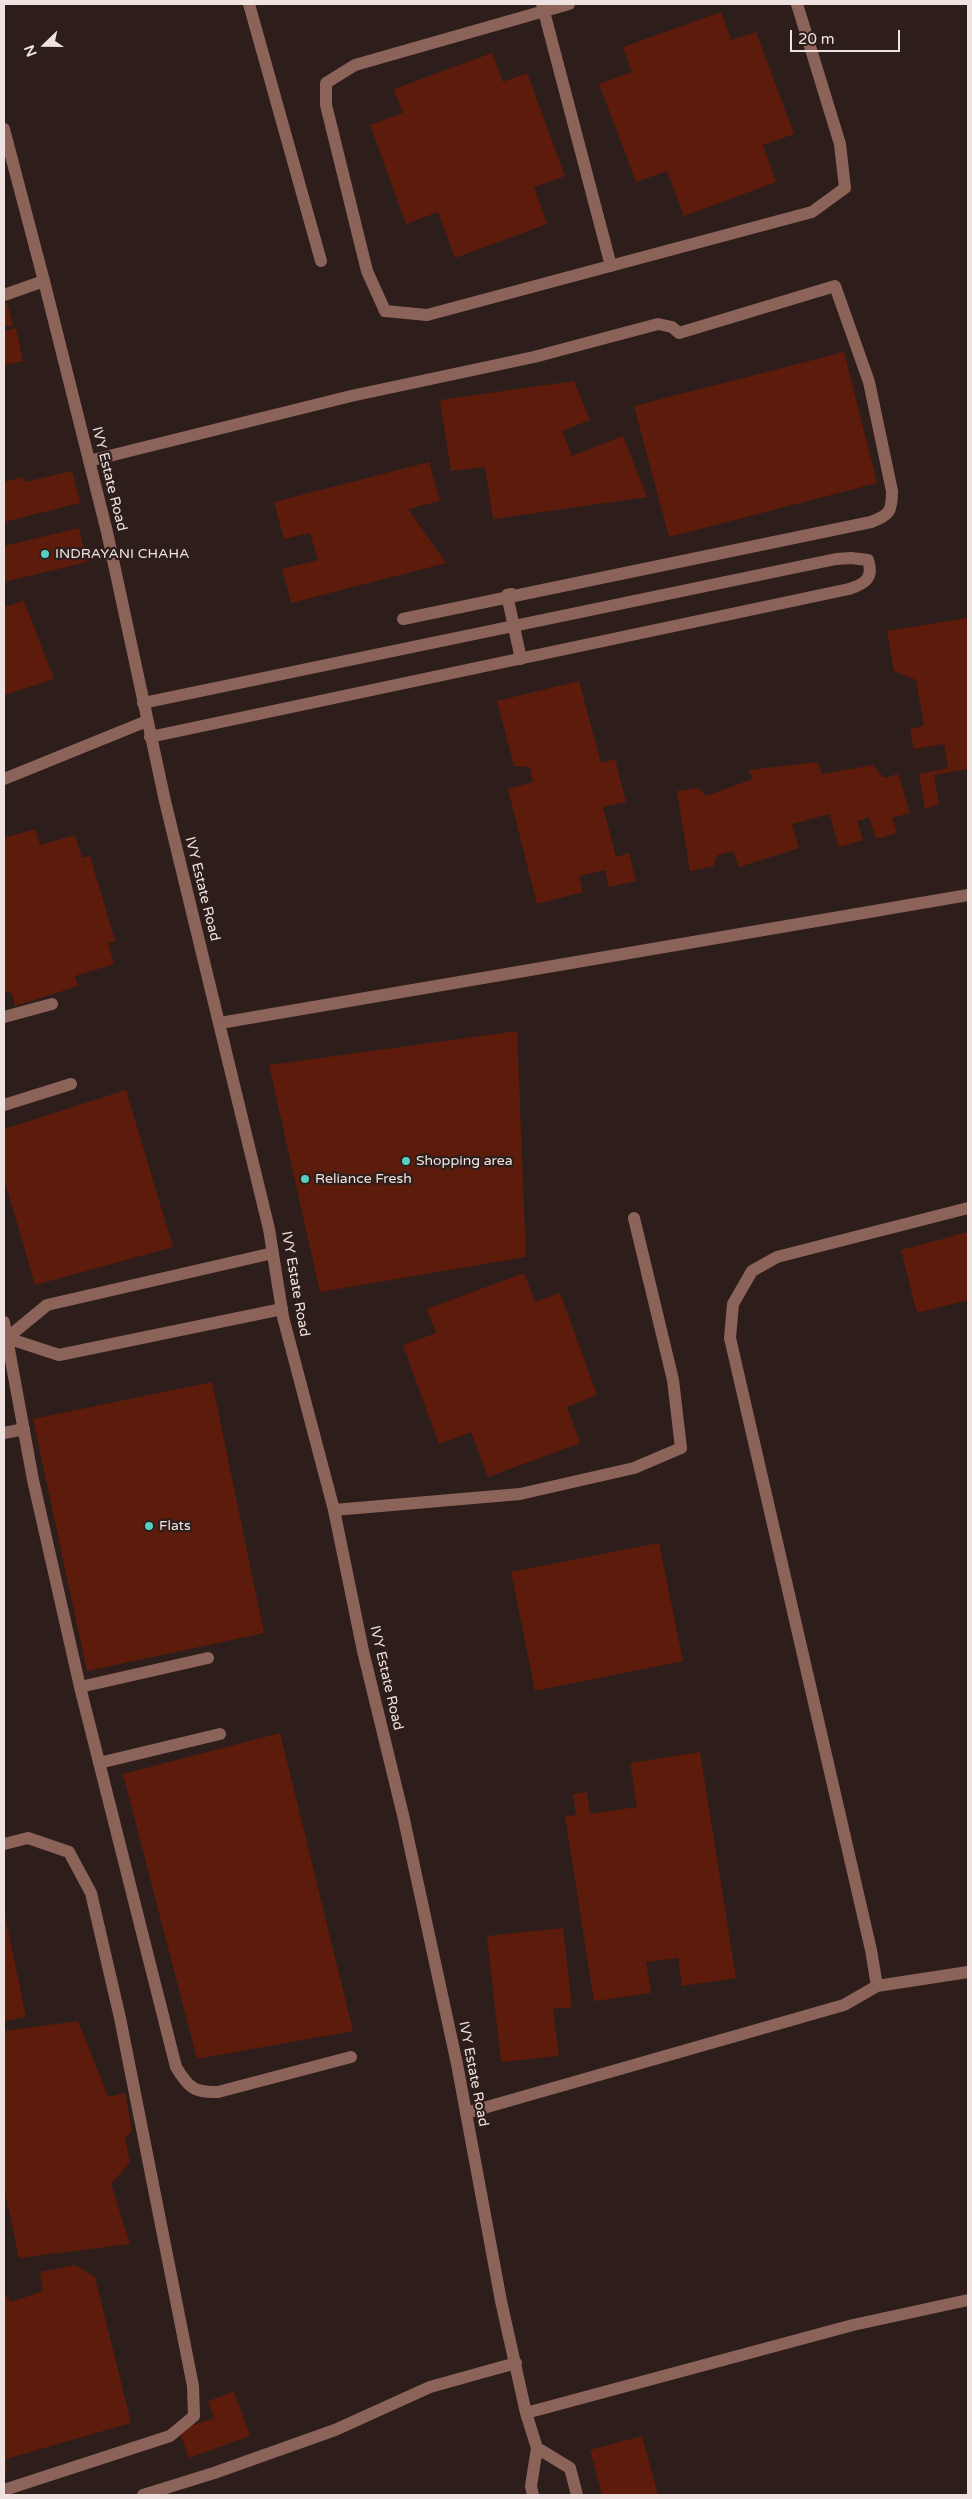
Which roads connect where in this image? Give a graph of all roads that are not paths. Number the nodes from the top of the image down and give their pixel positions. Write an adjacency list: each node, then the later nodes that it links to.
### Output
1 (249, 4): 6 (street)
2 (569, 4): 4 (street)
3 (797, 4): 7 (street)
4 (543, 8): 7 (street); 7 (street)
5 (5, 137): 8 (street, IVY Estate Road)
6 (321, 261)
7 (612, 266)
8 (44, 280): 9 (street); 10 (street, IVY Estate Road)
9 (4, 295)
10 (89, 461): 11 (street); 15 (street, IVY Estate Road)
11 (508, 597): 12 (street); 13 (street)
12 (403, 619)
13 (513, 626): 14 (street); 14 (street); 15 (street)
14 (521, 659): 17 (street)
15 (143, 703): 16 (street, IVY Estate Road)
16 (147, 721): 17 (street, IVY Estate Road); 18 (street)
17 (150, 737): 22 (street, IVY Estate Road)
18 (4, 779)
19 (968, 894): 22 (street)
20 (52, 1004): 21 (street)
21 (4, 1017)
22 (220, 1023): 27 (street, IVY Estate Road)
23 (71, 1084): 24 (street)
24 (4, 1105)
25 (968, 1208): 40 (street)
26 (634, 1218): 33 (street)
27 (273, 1253): 28 (street, IVY Estate Road); 30 (street)
28 (282, 1309): 30 (street); 33 (street, IVY Estate Road)
29 (4, 1322): 30 (street)
30 (7, 1338): 31 (street)
31 (24, 1429): 32 (street); 35 (street)
32 (4, 1433)
33 (334, 1510): 42 (street, IVY Estate Road)
34 (208, 1658): 35 (street)
35 (80, 1687): 37 (street)
36 (220, 1734): 37 (street)
37 (99, 1763): 41 (street)
38 (4, 1844): 47 (street)
39 (968, 1972): 40 (street)
40 (877, 1986): 42 (street)
41 (351, 2057)
42 (466, 2113): 44 (street, IVY Estate Road)
43 (968, 2300): 45 (street)
44 (516, 2363): 45 (street, IVY Estate Road); 48 (street)
45 (526, 2413): 46 (street, IVY Estate Road)
46 (537, 2448): 49 (street, IVY Estate Road); 50 (street)
47 (4, 2490)
48 (142, 2495)
49 (534, 2495)
50 (577, 2495)

